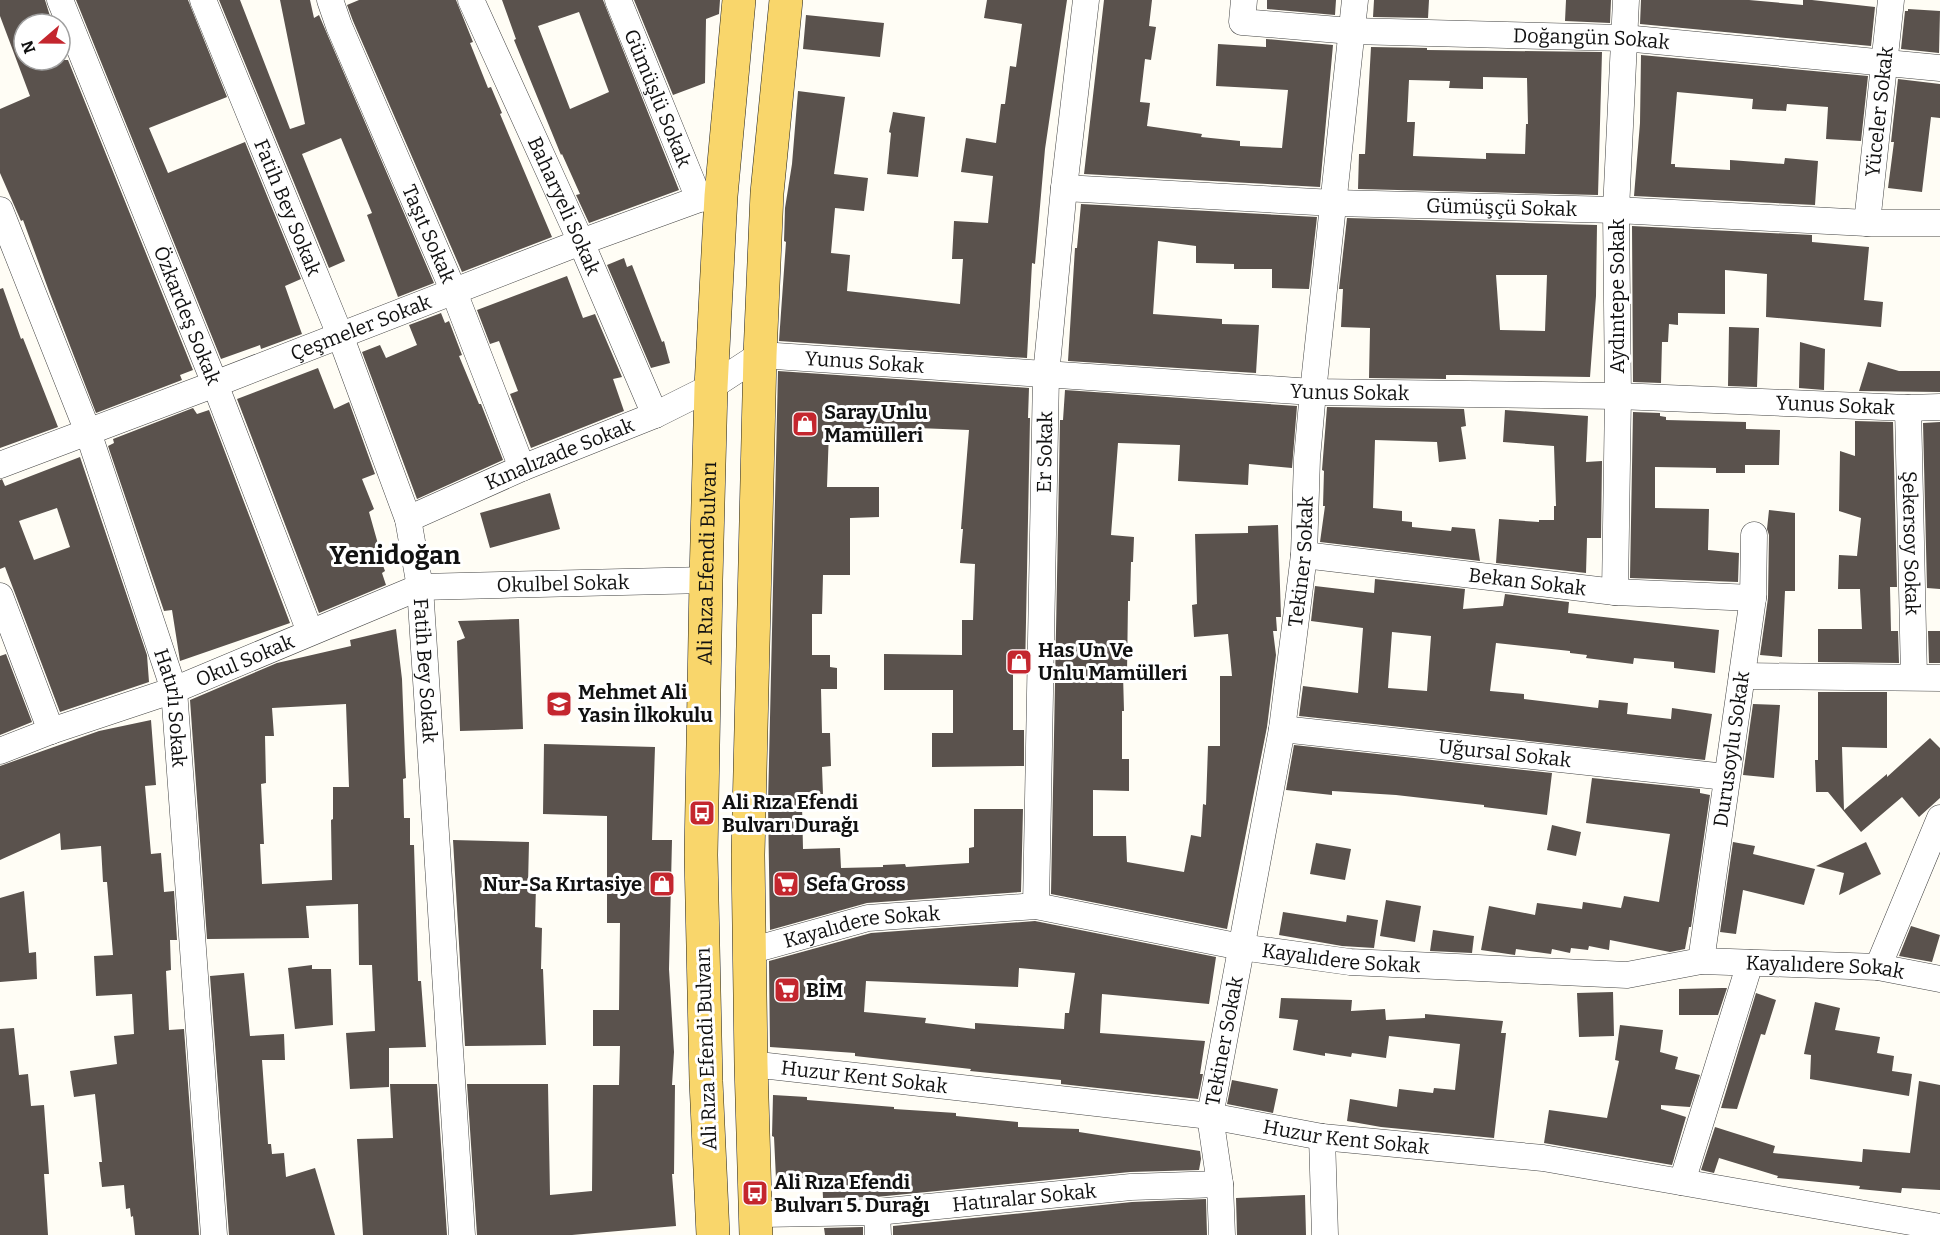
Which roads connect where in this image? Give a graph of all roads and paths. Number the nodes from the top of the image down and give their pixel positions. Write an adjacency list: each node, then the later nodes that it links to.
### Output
1 (60, 0): 29 (street, Özkardeş Sokak)
2 (203, 0): 26 (street, Fatih Bey Sokak)
3 (330, 0): 25 (street, Taşıt Sokak)
4 (471, 0): 24 (street, Baharyeli Sokak)
5 (618, 0): 18 (street, Gümüşlü Sokak)
6 (739, 0): 18 (main road, Ali Rıza Efendi Bulvarı)
7 (786, 0): 27 (main road)
8 (1086, 0): 17 (street, Er Sokak)
9 (1355, 0): 13 (street, Tekiner Sokak)
10 (1626, 0): 14 (street, Aydıntepe Sokak)
11 (1891, 0): 15 (street, Yüceler Sokak)
12 (1243, 11): 13 (street, Doğangün Sokak)
13 (1351, 31): 14 (street, Doğangün Sokak); 19 (street, Tekiner Sokak)
14 (1624, 38): 15 (street, Doğangün Sokak); 21 (street, Aydıntepe Sokak)
15 (1884, 62): 16 (street, Doğangün Sokak); 22 (street, Yüceler Sokak)
16 (1940, 68)
17 (1064, 188): 19 (street, Gümüşçü Sokak); 28 (street, Er Sokak)
18 (710, 197): 24 (street, Çeşmeler Sokak); 30 (main road, Ali Rıza Efendi Bulvarı)
19 (1334, 203): 21 (street, Gümüşçü Sokak); 31 (street, Tekiner Sokak)
20 (0, 210): 36 (street, Hatırlı Sokak)
21 (1616, 210): 22 (street, Gümüşçü Sokak); 32 (street, Aydıntepe Sokak)
22 (1867, 223): 23 (street, Gümüşçü Sokak)
23 (1940, 223)
24 (581, 242): 25 (street, Çeşmeler Sokak); 35 (street, Baharyeli Sokak)
25 (454, 292): 26 (street, Çeşmeler Sokak); 38 (street, Taşıt Sokak)
26 (340, 335): 29 (street, Çeşmeler Sokak); 39 (street, Fatih Bey Sokak)
27 (760, 355): 28 (street, Yunus Sokak); 30 (street, Kınalızade Sokak); 59 (main road)
28 (1046, 375): 31 (street, Yunus Sokak); 57 (street, Er Sokak)
29 (215, 384): 36 (street, Çeşmeler Sokak); 47 (street, Özkardeş Sokak)
30 (711, 387): 35 (street, Kınalızade Sokak); 42 (main road, Ali Rıza Efendi Bulvarı)
31 (1313, 392): 32 (street, Yunus Sokak); 41 (street, Tekiner Sokak)
32 (1618, 396): 34 (street, Yunus Sokak); 44 (street, Aydıntepe Sokak)
33 (1940, 407): 34 (street, Yunus Sokak)
34 (1908, 408): 49 (street, Şekersoy Sokak)
35 (655, 415): 38 (street, Kınalızade Sokak)
36 (88, 432): 37 (street, Çeşmeler Sokak); 51 (street, Hatırlı Sokak)
37 (0, 465)
38 (522, 468): 39 (street, Kınalızade Sokak)
39 (408, 519): 43 (street, Fatih Bey Sokak)
40 (1754, 535): 46 (street, Durusoylu Sokak)
41 (1304, 555): 44 (street, Bekan Sokak); 52 (street, Tekiner Sokak)
42 (706, 580): 43 (street, Okulbel Sokak); 74 (main road, Ali Rıza Efendi Bulvarı)
43 (420, 587): 47 (street, Okul Sokak); 73 (street, Fatih Bey Sokak)
44 (1614, 592): 46 (street, Bekan Sokak)
45 (0, 596): 53 (street)
46 (1753, 598): 48 (street, Durusoylu Sokak)
47 (310, 632): 51 (street, Okul Sokak)
48 (1742, 675): 49 (street); 55 (street, Durusoylu Sokak)
49 (1914, 677): 50 (street)
50 (1940, 678)
51 (174, 690): 53 (street, Okul Sokak); 72 (street, Hatırlı Sokak)
52 (1282, 729): 55 (street, Uğursal Sokak); 58 (street, Tekiner Sokak)
53 (51, 731): 54 (street, Okul Sokak)
54 (0, 751)
55 (1726, 777): 60 (street, Durusoylu Sokak)
56 (1940, 818): 62 (street)
57 (1036, 906): 58 (street, Kayalıdere Sokak); 59 (street, Kayalıdere Sokak)
58 (1241, 947): 60 (street, Kayalıdere Sokak); 65 (street, Tekiner Sokak)
59 (749, 951): 64 (main road)
60 (1701, 961): 61 (street, Kayalıdere Sokak)
61 (1750, 963): 62 (street, Kayalıdere Sokak); 67 (street)
62 (1878, 967): 63 (street, Kayalıdere Sokak)
63 (1940, 979)
64 (751, 1064): 65 (street, Huzur Kent Sokak); 70 (main road)
65 (1210, 1116): 66 (street, Huzur Kent Sokak); 68 (street, Tekiner Sokak)
66 (1322, 1137): 67 (street, Huzur Kent Sokak); 76 (street)
67 (1682, 1182): 71 (street, Huzur Kent Sokak)
68 (1220, 1184): 69 (street, Hatıralar Sokak); 75 (street, Tekiner Sokak)
69 (878, 1224): 70 (street, Hatıralar Sokak)
70 (756, 1225)
71 (1940, 1227)
72 (214, 1235)
73 (462, 1235)
74 (713, 1235)
75 (1222, 1235)
76 (1325, 1235)

